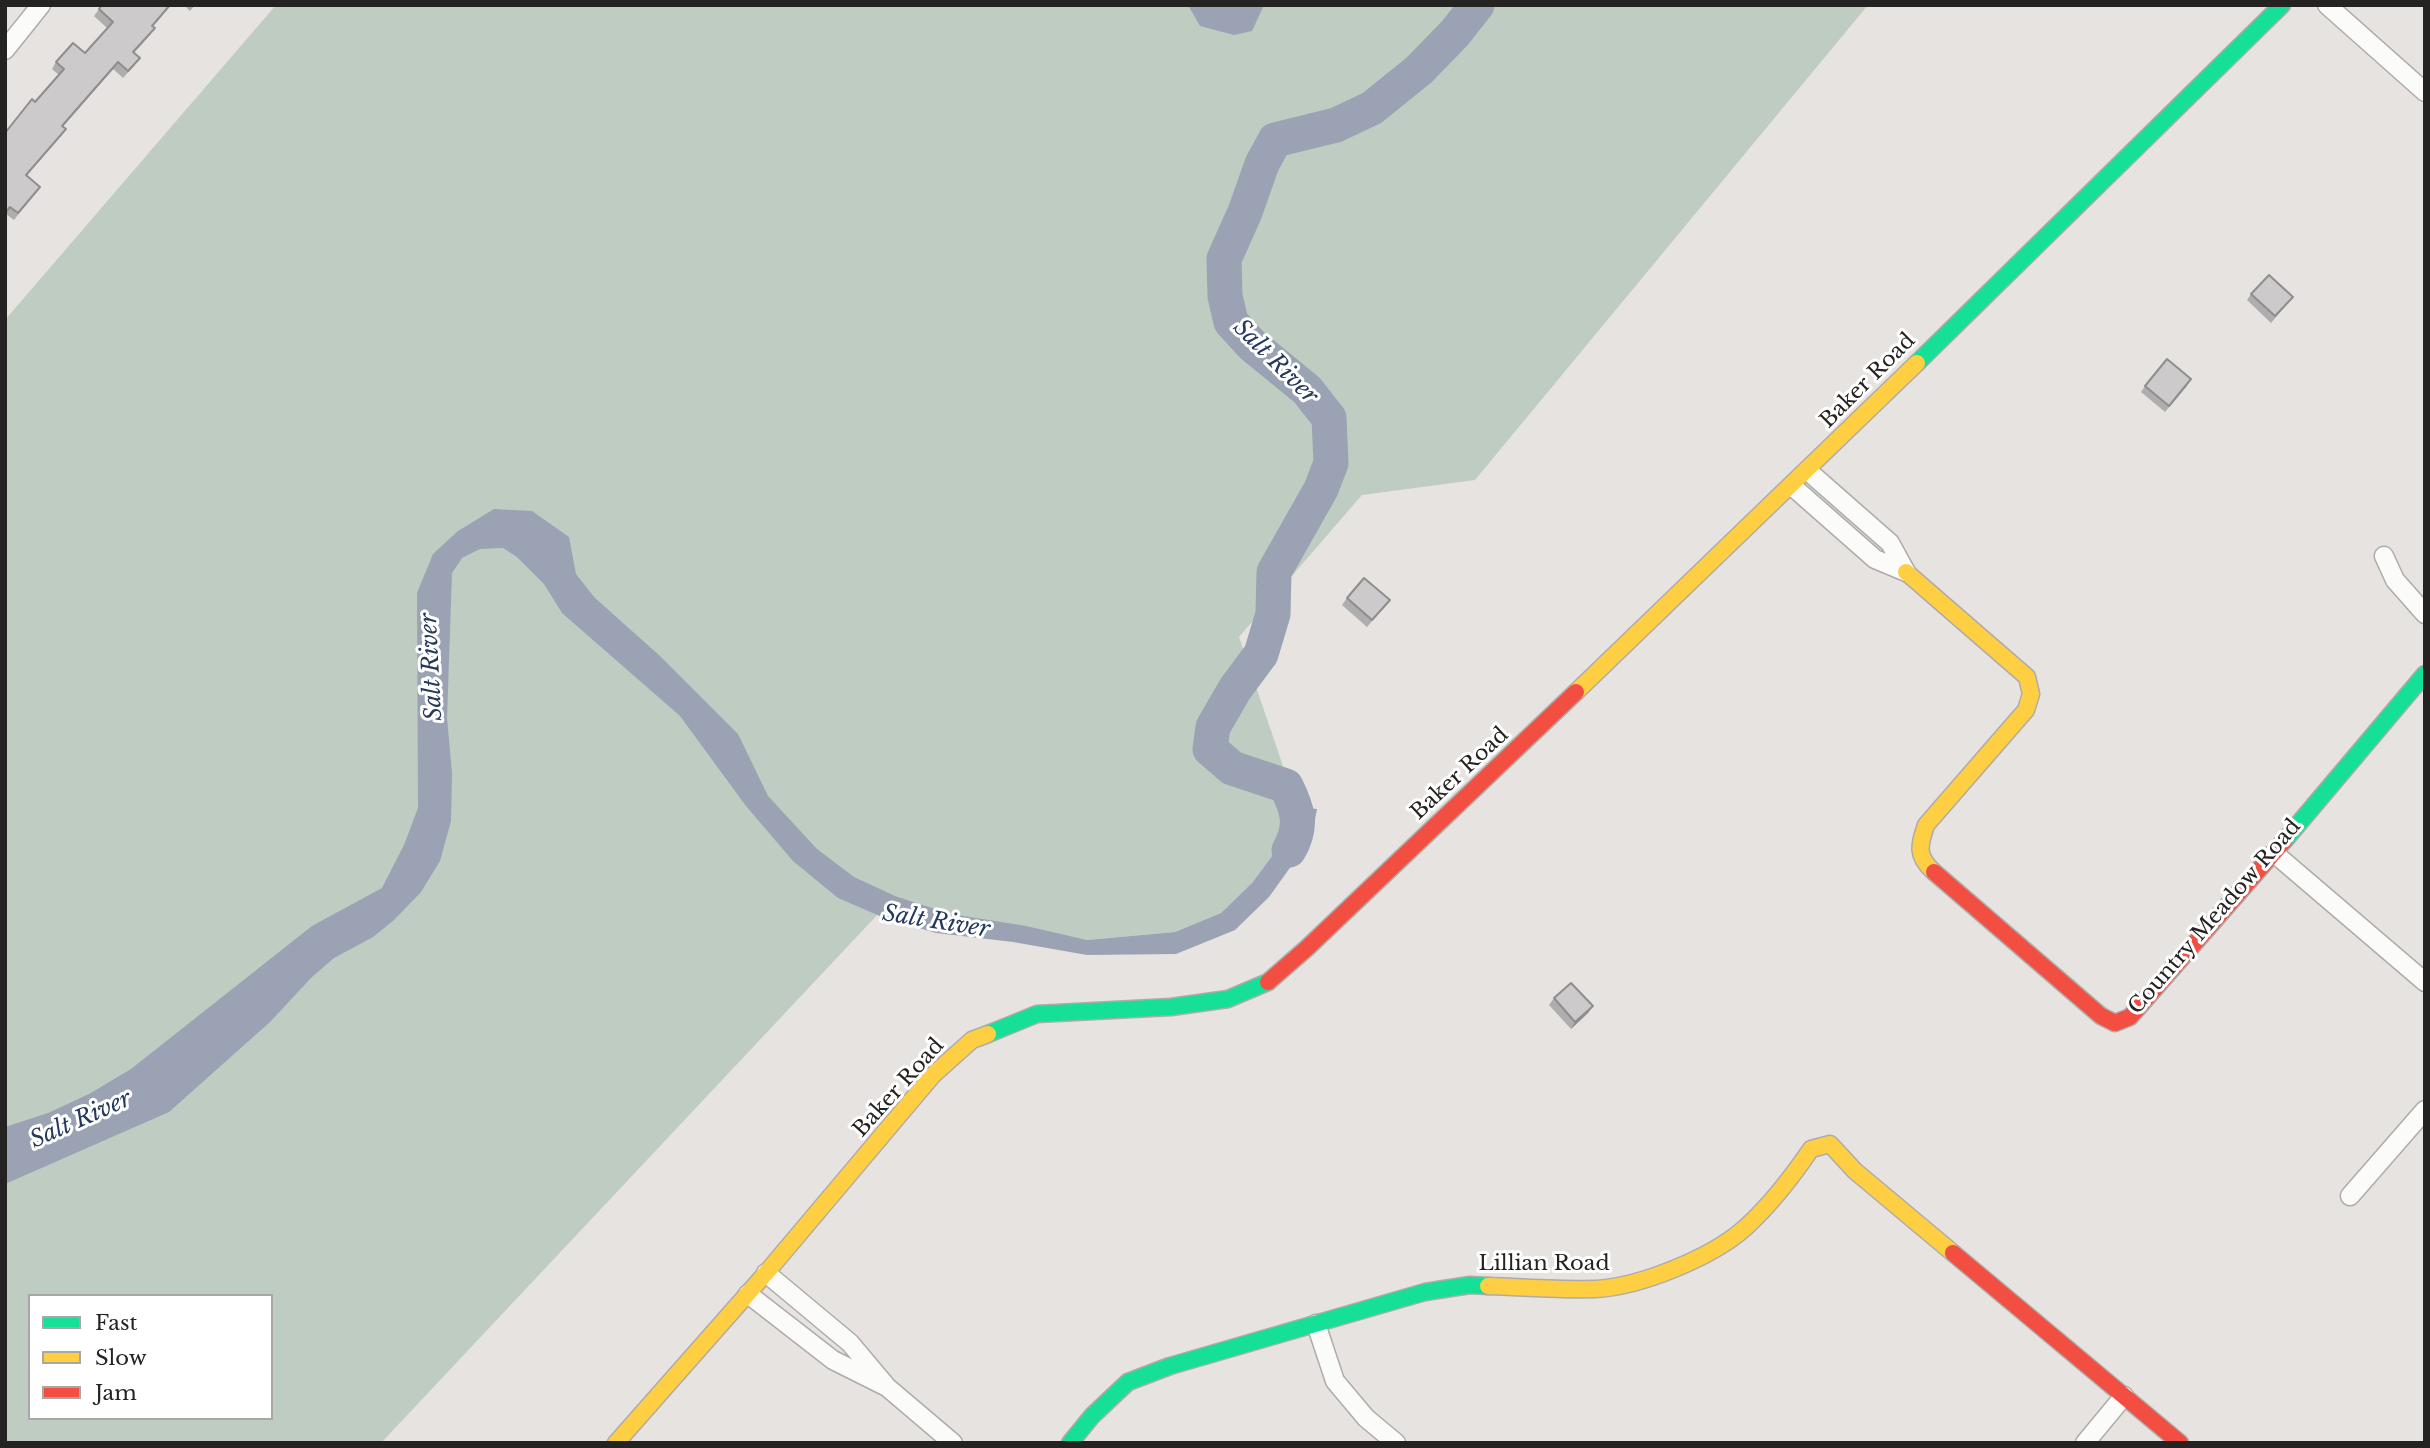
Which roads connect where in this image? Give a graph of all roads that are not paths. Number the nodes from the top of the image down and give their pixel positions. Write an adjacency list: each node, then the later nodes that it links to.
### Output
1 (41, 5): 4 (street)
2 (2282, 5): 6 (street, Baker Road)
3 (2327, 5): 5 (street)
4 (5, 50)
5 (2425, 92)
6 (1808, 471): 7 (street, Baker Road); 9 (street, Country Meadow Road)
7 (1792, 486): 9 (street, Country Meadow Road); 16 (street, Baker Road)
8 (2384, 556): 10 (street)
9 (1906, 572): 12 (street, Country Meadow Road)
10 (2425, 614)
11 (2425, 674): 12 (street, Country Meadow Road)
12 (2274, 853): 13 (street)
13 (2425, 982)
14 (2425, 1110): 15 (street)
15 (2350, 1196)
16 (766, 1273): 17 (street, Baker Road); 19 (street)
17 (748, 1294): 19 (street); 21 (street, Baker Road)
18 (1316, 1324): 20 (street, Lillian Road); 23 (street, Lillian Road); 24 (street)
19 (887, 1387): 22 (street)
20 (2124, 1396): 25 (street); 26 (street)
21 (615, 1443)
22 (953, 1443)
23 (1070, 1443)
24 (1396, 1443)
25 (2085, 1443)
26 (2180, 1443)

